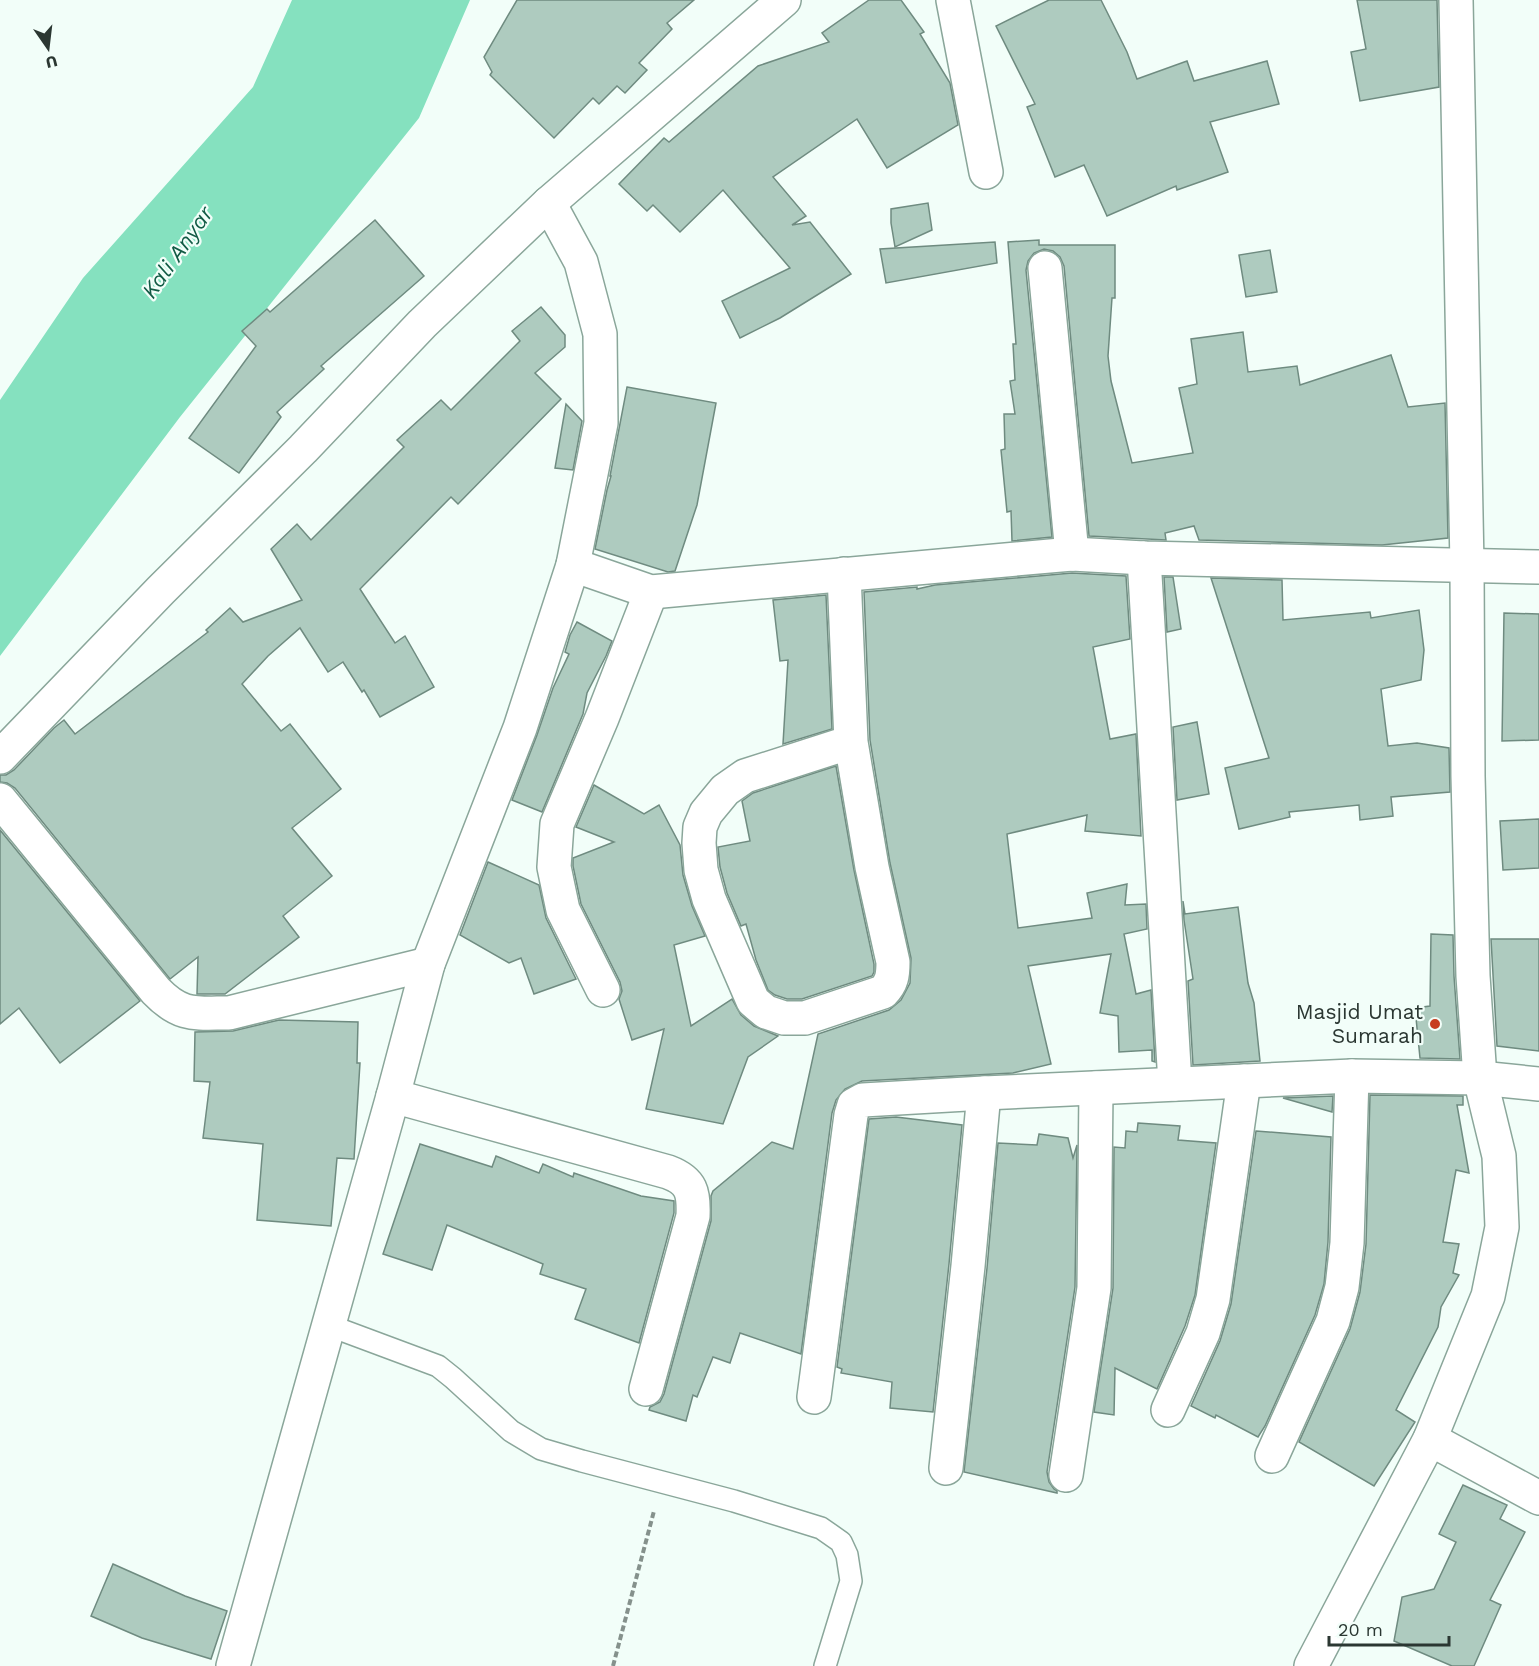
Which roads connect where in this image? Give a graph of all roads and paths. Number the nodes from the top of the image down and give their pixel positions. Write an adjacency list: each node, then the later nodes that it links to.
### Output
1 (784, 0): 5 (street)
2 (953, 0): 4 (street)
3 (1456, 0): 10 (street)
4 (986, 172)
5 (549, 203): 9 (street); 15 (street)
6 (1045, 268): 7 (street)
7 (1072, 554): 8 (street); 12 (street)
8 (1144, 558): 10 (street); 22 (street)
9 (573, 565): 13 (street); 17 (street)
10 (1467, 566): 11 (street); 20 (street)
11 (1539, 567)
12 (844, 574): 13 (street); 14 (street)
13 (651, 592): 18 (street)
14 (851, 742): 14 (street)
15 (0, 757)
16 (0, 800): 17 (street)
17 (428, 964): 26 (street)
18 (603, 990)
19 (1352, 1076): 20 (street); 21 (street); 32 (street)
20 (1480, 1078): 23 (street); 31 (street)
21 (1244, 1081): 22 (street); 30 (street)
22 (1175, 1084): 24 (street)
23 (1539, 1084)
24 (1096, 1088): 25 (street); 34 (street)
25 (984, 1093): 29 (street); 33 (street)
26 (393, 1096): 27 (street); 28 (street)
27 (328, 1325): 35 (lane); 37 (street)
28 (646, 1389)
29 (814, 1397)
30 (1168, 1410)
31 (1430, 1439): 36 (street); 40 (street)
32 (1272, 1456)
33 (946, 1468)
34 (1066, 1475)
35 (662, 1481): 38 (path); 39 (lane)
36 (1539, 1498)
37 (233, 1666)
38 (614, 1666)
39 (825, 1666)
40 (1311, 1666)

